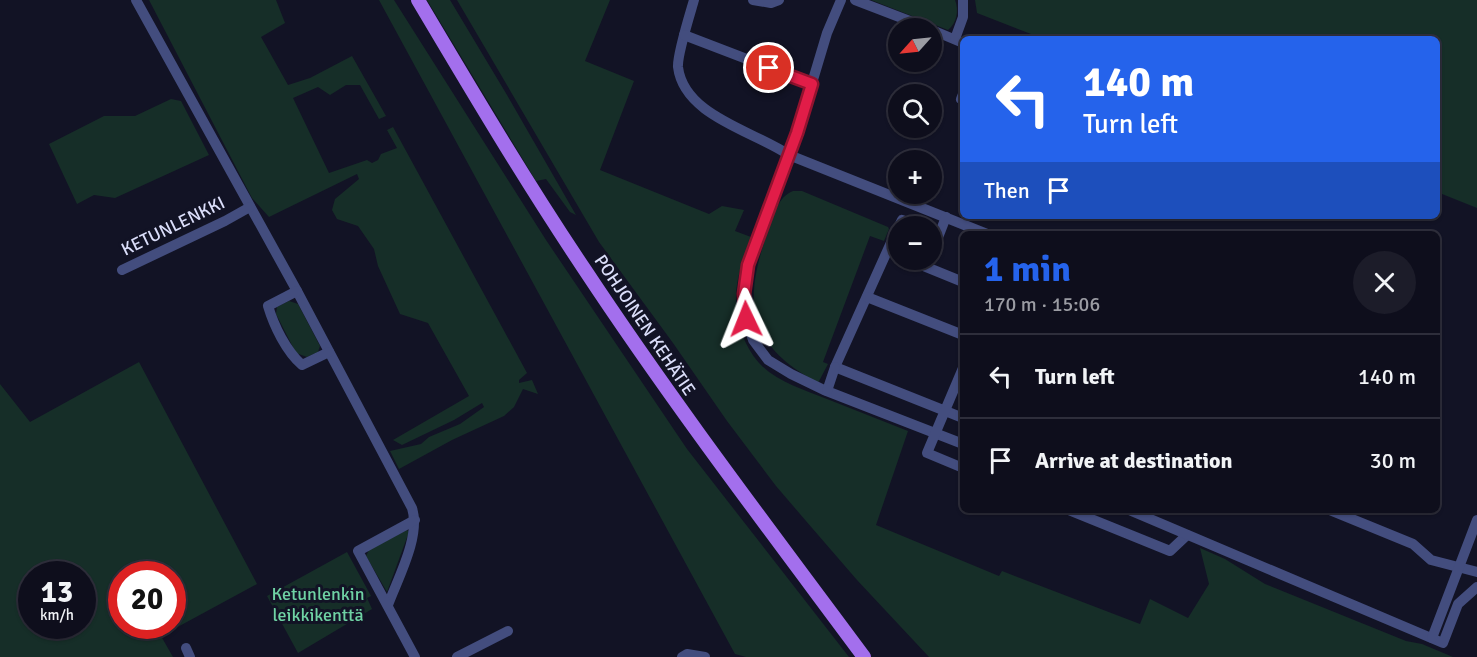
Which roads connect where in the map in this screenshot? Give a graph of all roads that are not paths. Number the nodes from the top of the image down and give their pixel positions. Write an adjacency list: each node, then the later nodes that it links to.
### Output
1 (136, 0): 15 (street)
2 (418, 0): 51 (main road, POHJOINEN KEHÄTIE)
3 (694, 0): 11 (street)
4 (753, 0): 5 (street)
5 (779, 0)
6 (841, 0): 13 (street)
7 (855, 0): 9 (street)
8 (963, 0): 12 (street)
9 (902, 18)
10 (942, 34): 12 (street)
11 (684, 35): 13 (street); 14 (street)
12 (959, 41)
13 (812, 84): 14 (street)
14 (789, 154): 16 (street); 29 (street)
15 (250, 207): 20 (street, KETUNLENKKI); 23 (street, KETUNLENKKI)
16 (945, 218): 17 (street); 18 (street)
17 (942, 226)
18 (979, 231)
19 (888, 251): 24 (street)
20 (122, 270)
21 (934, 270): 22 (street)
22 (960, 281)
23 (297, 291): 26 (street, KETUNLENKKI); 26 (street)
24 (867, 297): 25 (street); 27 (street)
25 (960, 334)
26 (329, 352): 38 (street, KETUNLENKKI)
27 (835, 367): 29 (street); 30 (street)
28 (960, 375): 30 (street)
29 (827, 391): 32 (street)
30 (945, 411): 31 (street); 32 (street)
31 (960, 417)
32 (936, 434): 33 (street); 34 (street)
33 (960, 443)
34 (960, 467)
35 (1077, 513): 40 (street)
36 (1136, 513): 40 (street)
37 (1338, 513): 41 (street)
38 (415, 520): 44 (street); 44 (street)
39 (1477, 520): 41 (street)
40 (1187, 535): 46 (street)
41 (1459, 566): 42 (street); 46 (street)
42 (1477, 572)
43 (1477, 587): 46 (street)
44 (388, 605): 48 (street)
45 (508, 631): 49 (street)
46 (1432, 638)
47 (684, 655): 50 (street)
48 (414, 657)
49 (457, 657)
50 (705, 657)
51 (864, 657)

